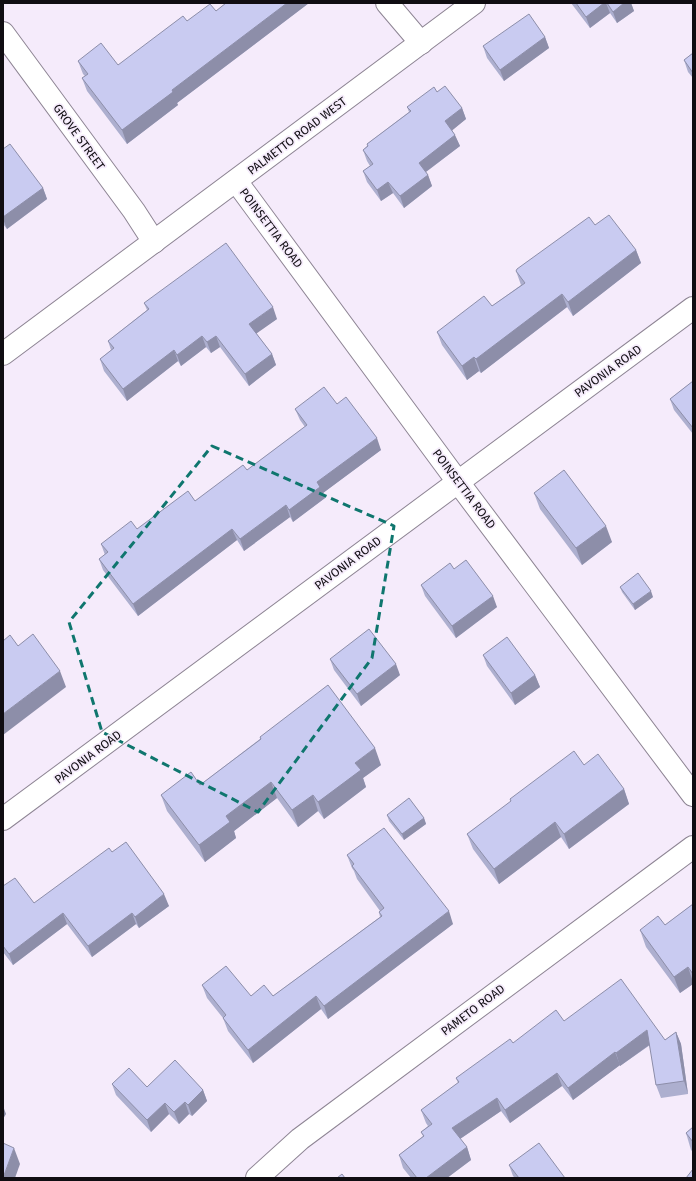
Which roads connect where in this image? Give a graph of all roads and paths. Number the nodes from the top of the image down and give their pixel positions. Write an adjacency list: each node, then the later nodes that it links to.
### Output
1 (387, 3): 4 (street)
2 (474, 3): 4 (street, PALMETTO ROAD WEST)
3 (3, 33): 6 (street, GROVE STREET)
4 (420, 43): 5 (street, PALMETTO ROAD WEST)
5 (236, 181): 6 (street, PALMETTO ROAD WEST); 9 (street, POINSETTIA ROAD)
6 (154, 242): 8 (street, PALMETTO ROAD WEST)
7 (693, 308): 9 (street, PAVONIA ROAD)
8 (3, 354)
9 (458, 482): 10 (street, POINSETTIA ROAD); 11 (street, PAVONIA ROAD)
10 (693, 795)
11 (3, 819)
12 (693, 847): 13 (street, PAMETO ROAD)
13 (257, 1178)

